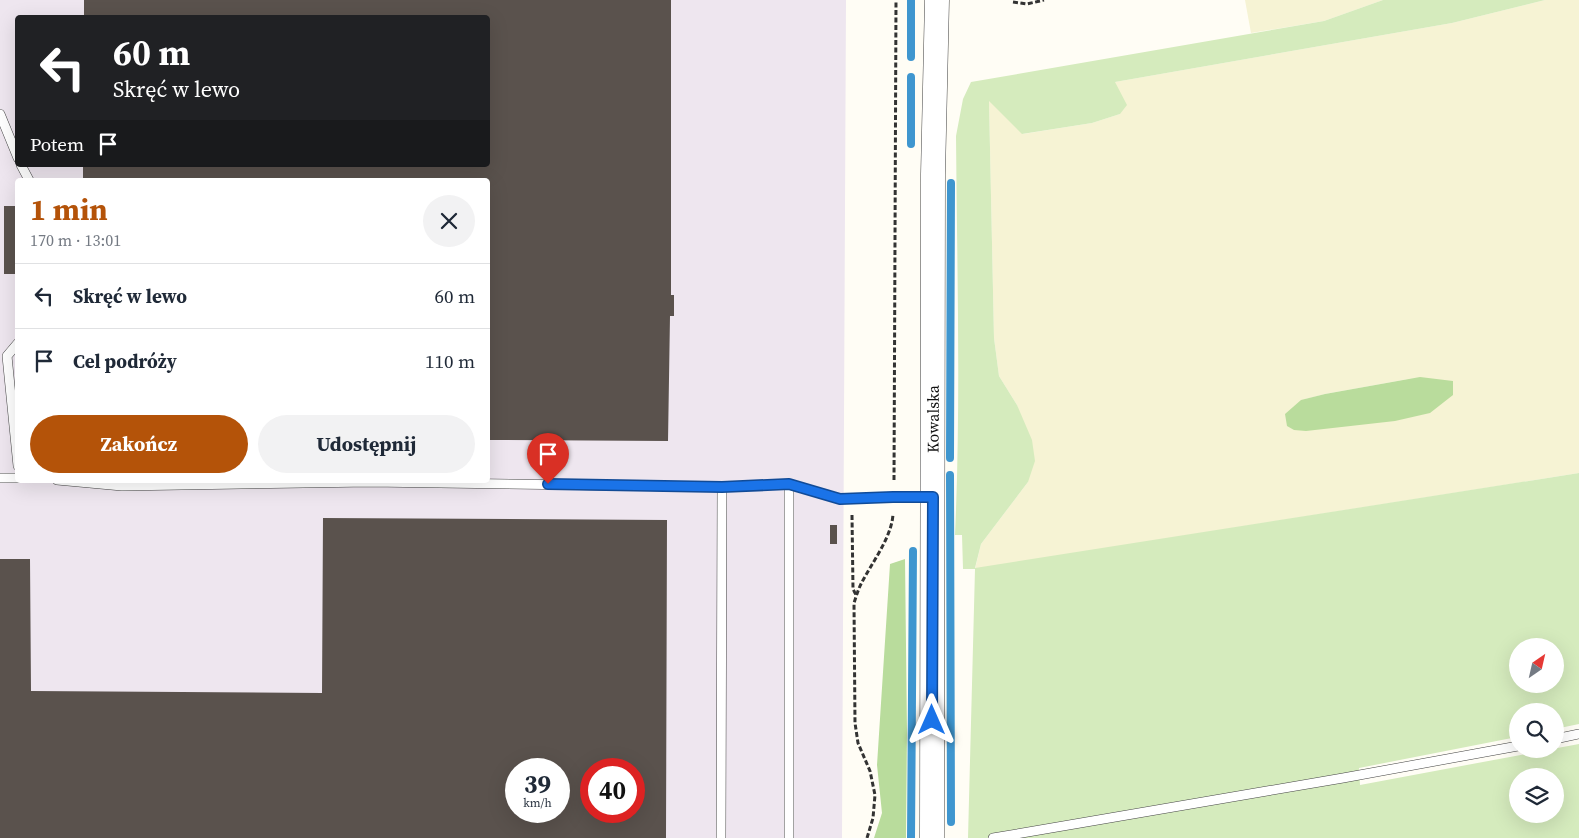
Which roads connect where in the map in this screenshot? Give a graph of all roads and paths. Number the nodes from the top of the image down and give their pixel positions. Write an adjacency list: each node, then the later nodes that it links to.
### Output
1 (896, 0): 10 (path)
2 (937, 0): 18 (street, Kowalska)
3 (1044, 0): 4 (path)
4 (1014, 2)
5 (0, 114): 6 (lane)
6 (15, 151)
7 (15, 345): 8 (lane)
8 (3, 353): 9 (lane)
9 (15, 443)
10 (894, 476)
11 (0, 478): 12 (lane)
12 (15, 478)
13 (90, 483): 14 (lane)
14 (308, 483)
15 (440, 483): 17 (lane)
16 (789, 484): 17 (lane); 19 (lane); 26 (lane)
17 (722, 487): 25 (lane)
18 (933, 497): 19 (lane); 28 (street, Kowalska)
19 (852, 498): 21 (path)
20 (893, 512): 21 (path)
21 (857, 595): 27 (path)
22 (1579, 734): 23 (lane)
23 (1564, 737)
24 (1509, 748): 29 (lane)
25 (721, 838)
26 (789, 838)
27 (867, 838)
28 (932, 838)
29 (992, 838)

